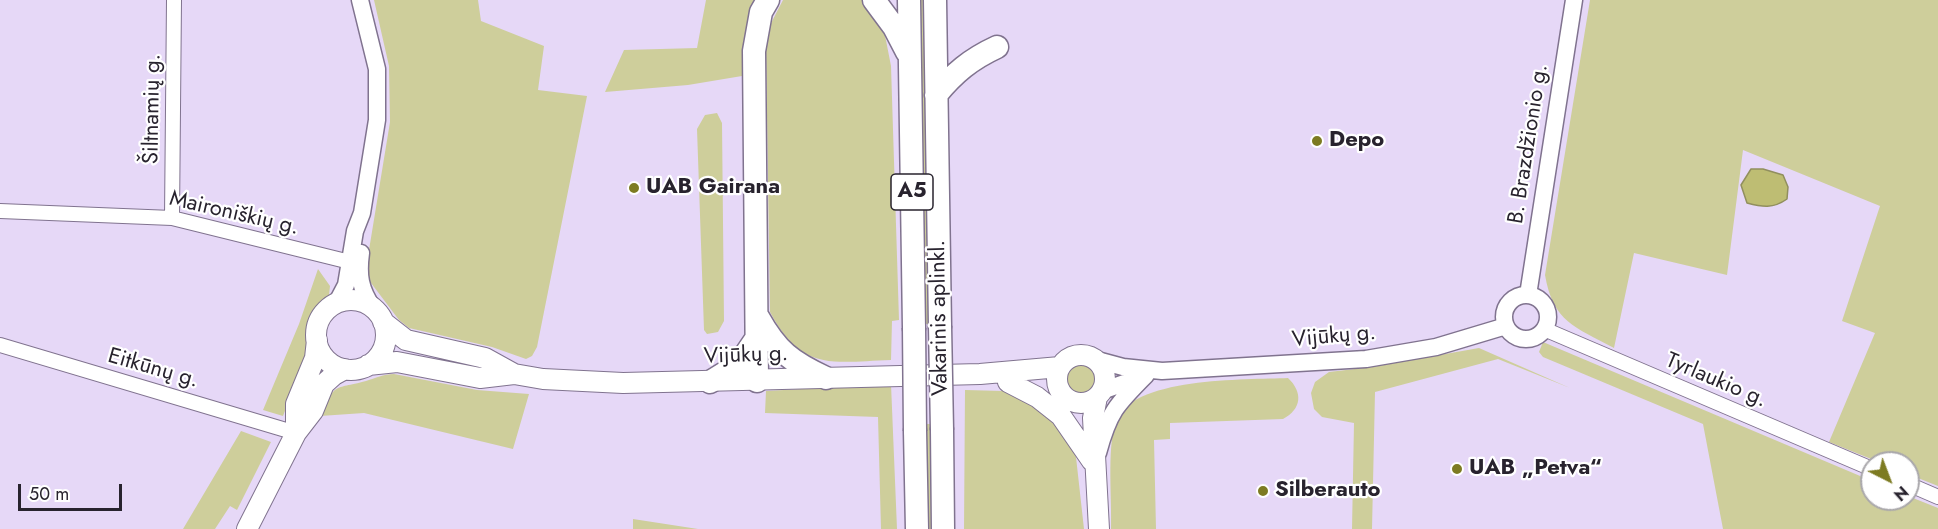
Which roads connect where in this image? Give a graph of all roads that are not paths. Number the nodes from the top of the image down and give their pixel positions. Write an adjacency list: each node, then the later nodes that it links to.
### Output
1 (174, 0): 12 (street, Šiltnamių g.)
2 (360, 0): 13 (street)
3 (768, 0): 17 (highway)
4 (874, 0): 9 (highway)
5 (909, 0): 9 (highway, Vakarinis aplinkl. / A5)
6 (935, 0): 10 (highway, Vakarinis aplinkl. / A5)
7 (1574, 0): 14 (street, B. Brazdžionio g.)
8 (997, 47): 10 (highway)
9 (909, 56): 41 (highway, Vakarinis aplinkl. / A5, bridge)
10 (936, 95): 42 (highway, Vakarinis aplinkl. / A5, bridge)
11 (0, 211): 12 (street, Maironiškių g.)
12 (172, 218): 13 (street, Maironiškių g.)
13 (354, 266): 15 (street); 16 (street)
14 (1528, 295): 18 (street); 19 (street)
15 (336, 304): 16 (main road); 20 (main road)
16 (378, 315): 23 (main road); 27 (main road, Vijūkų g.)
17 (758, 326): 29 (highway); 30 (highway); 31 (highway)
18 (1506, 326): 19 (street); 26 (street, Vijūkų g.)
19 (1544, 329): 36 (street, Tyrlaukio g.)
20 (317, 340): 25 (main road); 35 (main road)
21 (0, 345): 35 (street, Eitkūnų g.)
22 (1097, 360): 24 (main road); 26 (street, Vijūkų g.); 33 (main road)
23 (368, 365): 25 (main road); 27 (main road, Vijūkų g.)
24 (1060, 368): 28 (main road, Vijūkų g.); 34 (main road)
25 (345, 369): 35 (main road)
26 (1154, 373): 33 (street, Vijūkų g.); 37 (street)
27 (514, 374): 31 (main road, Vijūkų g.)
28 (980, 374): 29 (main road, Vijūkų g.); 32 (main road, Vijūkų g.)
29 (826, 378): 30 (main road, Vijūkų g.)
30 (757, 381): 31 (main road, Vijūkų g.)
31 (710, 382)
32 (1008, 382): 34 (main road, Vijūkų g.); 37 (main road)
33 (1100, 394): 34 (main road); 37 (main road)
34 (1066, 398): 37 (main road)
35 (296, 433): 40 (main road)
36 (1860, 464)
37 (1094, 465): 43 (main road)
38 (1920, 489): 39 (street)
39 (1938, 497)
40 (247, 529)
41 (917, 529)
42 (943, 529)
43 (1099, 529)

